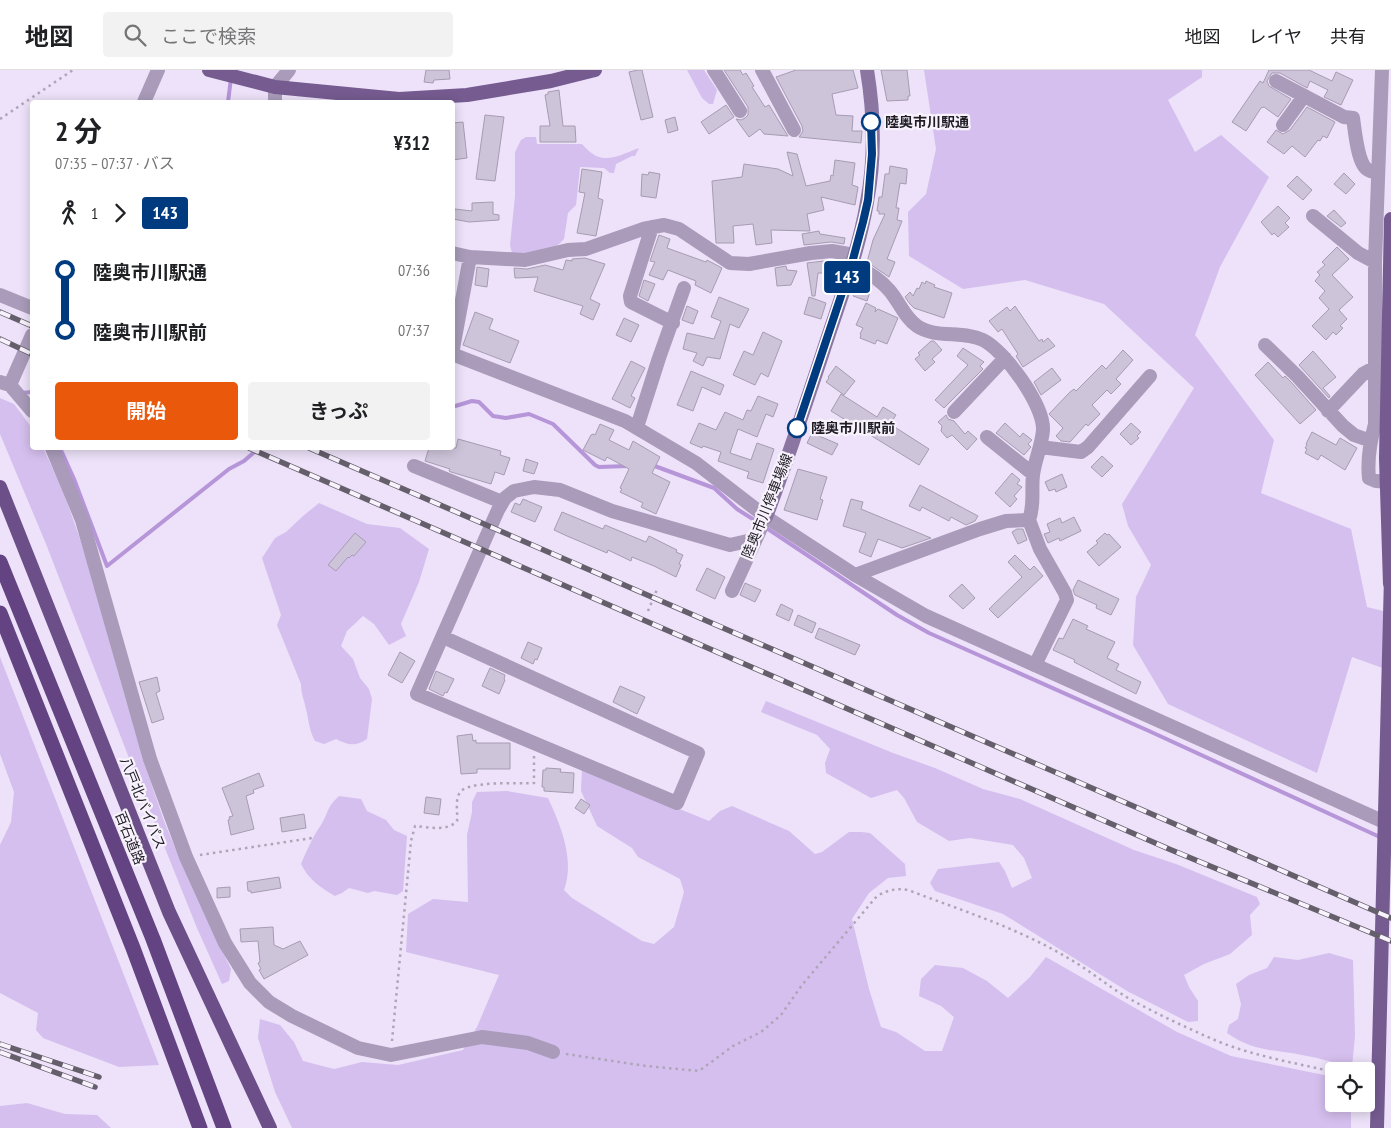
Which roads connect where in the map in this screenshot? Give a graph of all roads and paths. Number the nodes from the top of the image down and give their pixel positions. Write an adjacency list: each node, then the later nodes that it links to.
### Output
1 (73, 70): 16 (path)
2 (158, 70): 13 (street)
3 (208, 70): 11 (main road)
4 (289, 70): 11 (street)
5 (595, 70): 11 (main road)
6 (714, 70): 15 (street)
7 (762, 70): 18 (street)
8 (867, 70): 25 (main road, 陸奥市川停車場線)
9 (1382, 70): 19 (street)
10 (1276, 82): 12 (street)
11 (274, 87): 14 (street)
12 (1304, 96): 17 (street); 19 (street)
13 (145, 100)
14 (275, 100)
15 (740, 111)
16 (0, 119)
17 (1283, 125)
18 (794, 130)
19 (1378, 173): 26 (street)
20 (1313, 216): 26 (street)
21 (1391, 219): 60 (main road)
22 (652, 227): 24 (street); 25 (street); 30 (street)
23 (455, 254): 24 (street)
24 (470, 258): 31 (street)
25 (853, 259): 35 (street); 52 (main road, 陸奥市川停車場線)
26 (1376, 262): 36 (street)
27 (684, 288): 30 (street)
28 (0, 295): 29 (street)
29 (30, 307)
30 (673, 323): 42 (street)
31 (455, 338)
32 (30, 339): 38 (street)
33 (1265, 345): 40 (street)
34 (455, 355): 42 (street)
35 (1005, 358): 41 (street); 45 (street)
36 (1374, 368): 40 (street); 44 (street)
37 (1150, 376): 45 (street)
38 (5, 384): 39 (street)
39 (30, 409)
40 (1328, 411): 44 (street)
41 (954, 412)
42 (637, 427): 52 (street)
43 (986, 436): 48 (street)
44 (1371, 440): 49 (street)
45 (1040, 447): 48 (street)
46 (53, 450): 68 (street)
47 (414, 466): 51 (street)
48 (1033, 474): 53 (street)
49 (1391, 482)
50 (0, 487): 72 (highway, 八戸北バイパス)
51 (502, 502): 54 (street); 63 (street)
52 (766, 517): 54 (street, 陸奥市川停車場線); 56 (street)
53 (1029, 520): 56 (street); 64 (street)
54 (756, 539): 59 (street, 陸奥市川停車場線)
55 (0, 562): 74 (highway, 百石道路)
56 (855, 575): 64 (street)
57 (1391, 576): 60 (main road)
58 (658, 587): 61 (path)
59 (732, 591)
60 (1390, 595): 75 (main road)
61 (648, 611)
62 (0, 612): 73 (highway)
63 (443, 636): 65 (street); 65 (street)
64 (1035, 665): 66 (street)
65 (538, 744): 70 (path)
66 (1391, 825)
67 (312, 838): 68 (path)
68 (186, 857): 70 (street)
69 (553, 1052): 70 (street); 71 (path)
70 (391, 1055)
71 (1325, 1070)
72 (269, 1127)
73 (200, 1128)
74 (224, 1128)
75 (1377, 1128)

